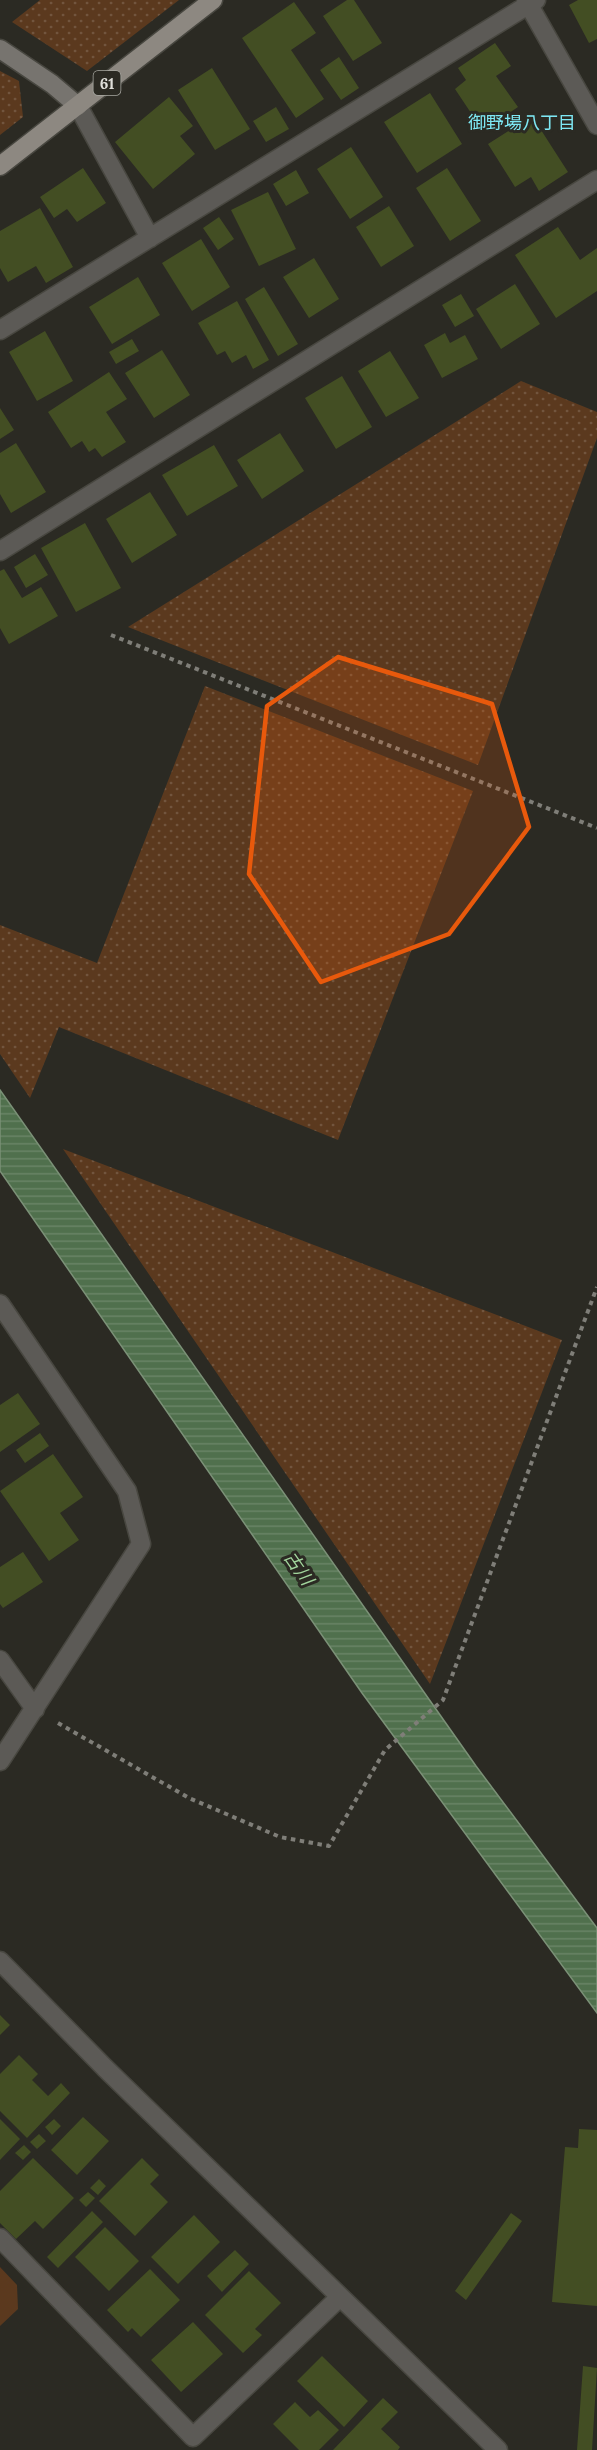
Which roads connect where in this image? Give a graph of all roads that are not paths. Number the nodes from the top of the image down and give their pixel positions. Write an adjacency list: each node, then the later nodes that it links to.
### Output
1 (213, 0): 4 (main road, 61)
2 (530, 1): 5 (street); 8 (street)
3 (0, 49): 4 (street)
4 (78, 106): 6 (main road, 61); 8 (street)
5 (597, 125)
6 (0, 166)
7 (597, 180): 10 (street)
8 (150, 238): 9 (street)
9 (0, 330)
10 (2, 545)
11 (0, 1304): 13 (street)
12 (0, 1660): 13 (street)
13 (35, 1709): 14 (street)
14 (0, 1761)
15 (0, 1961): 17 (street)
16 (0, 2238): 17 (street)
17 (340, 2297): 18 (street)
18 (498, 2450)

